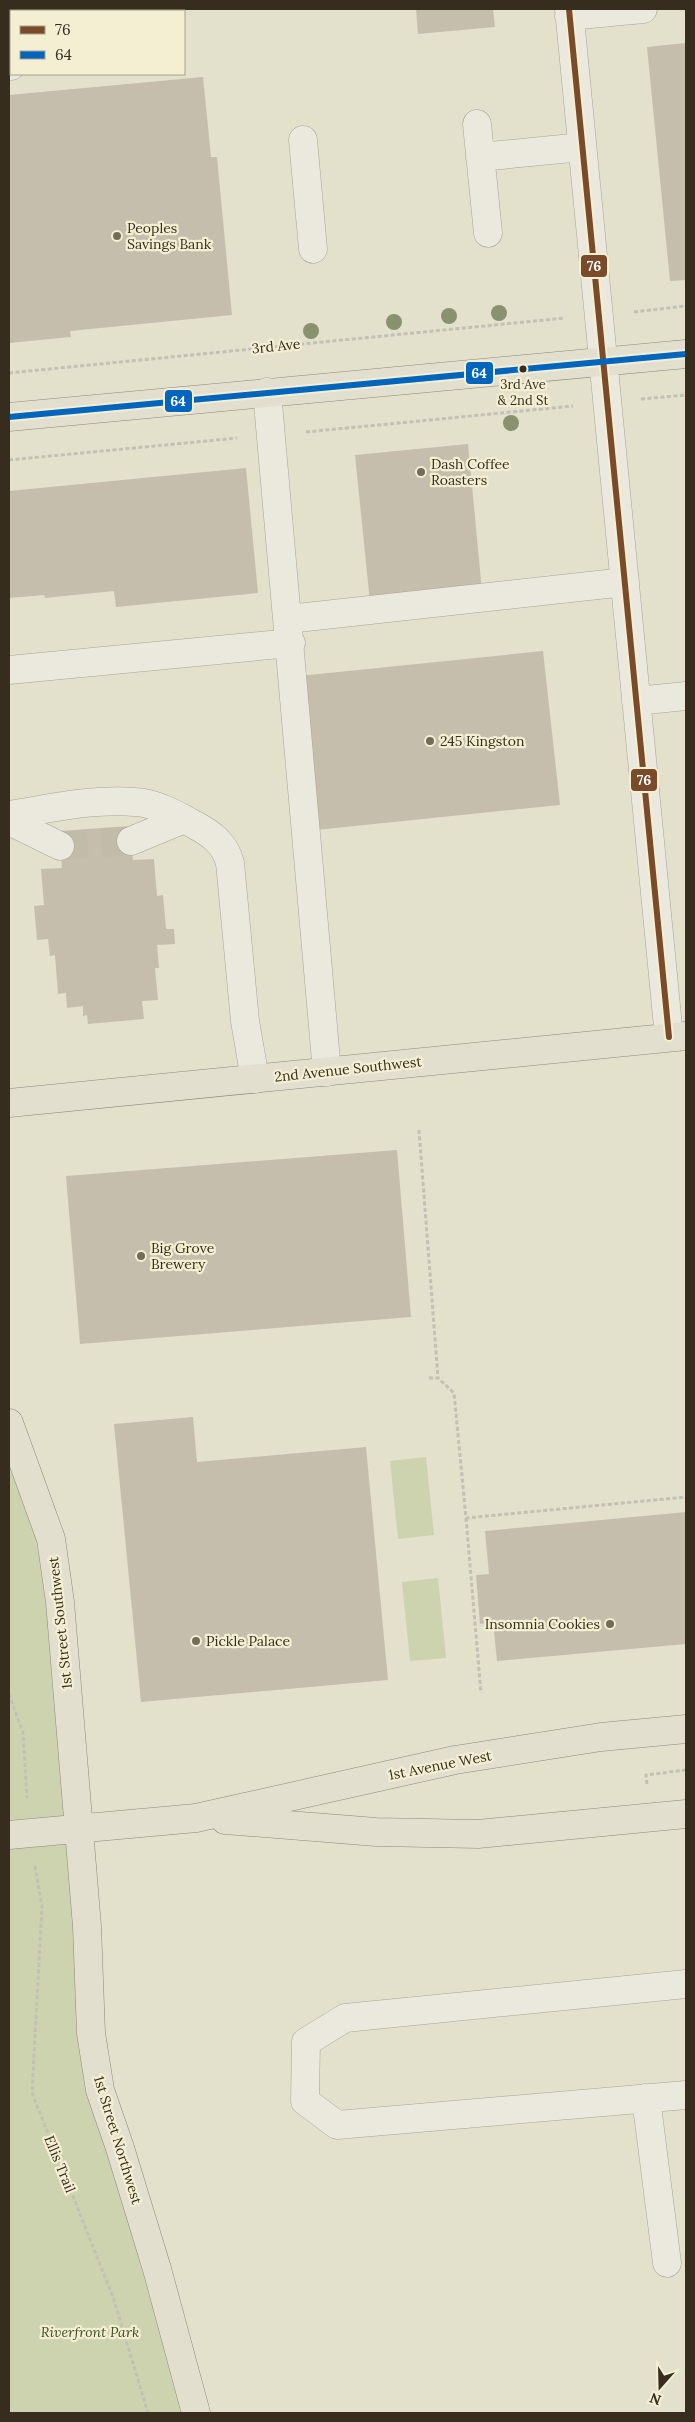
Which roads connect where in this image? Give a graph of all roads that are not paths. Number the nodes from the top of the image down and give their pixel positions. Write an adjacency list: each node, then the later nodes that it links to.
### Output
1 (643, 9): 2 (street)
2 (569, 12): 5 (street)
3 (477, 124): 6 (street)
4 (302, 140): 8 (street)
5 (582, 147): 6 (street); 10 (street)
6 (480, 157): 7 (street)
7 (488, 233)
8 (313, 249)
9 (686, 354): 10 (main road)
10 (603, 362): 11 (main road); 13 (street)
11 (267, 392): 12 (main road); 14 (street)
12 (9, 417)
13 (625, 582): 14 (street); 17 (street)
14 (290, 631): 15 (street); 24 (street)
15 (9, 670)
16 (686, 696): 17 (street)
17 (636, 701): 23 (street)
18 (9, 815): 19 (street)
19 (184, 819): 21 (street); 25 (street)
20 (9, 821): 22 (street)
21 (131, 841)
22 (60, 846)
23 (678, 1037): 24 (main road, 2nd Avenue Southwest)
24 (327, 1072): 25 (main road, 2nd Avenue Southwest)
25 (254, 1079): 26 (main road, 2nd Avenue Southwest)
26 (9, 1103)
27 (9, 1424): 31 (main road, 1st Street Southwest)
28 (686, 1729): 30 (main road, 1st Avenue West)
29 (686, 1814): 30 (main road, 1st Avenue West)
30 (196, 1818): 31 (main road, 1st Avenue West)
31 (79, 1830): 32 (main road, 1st Avenue West); 37 (main road, 1st Street Northwest)
32 (9, 1835)
33 (686, 1984): 35 (street)
34 (686, 2095): 35 (street)
35 (646, 2098): 36 (street)
36 (666, 2263)
37 (196, 2413)

